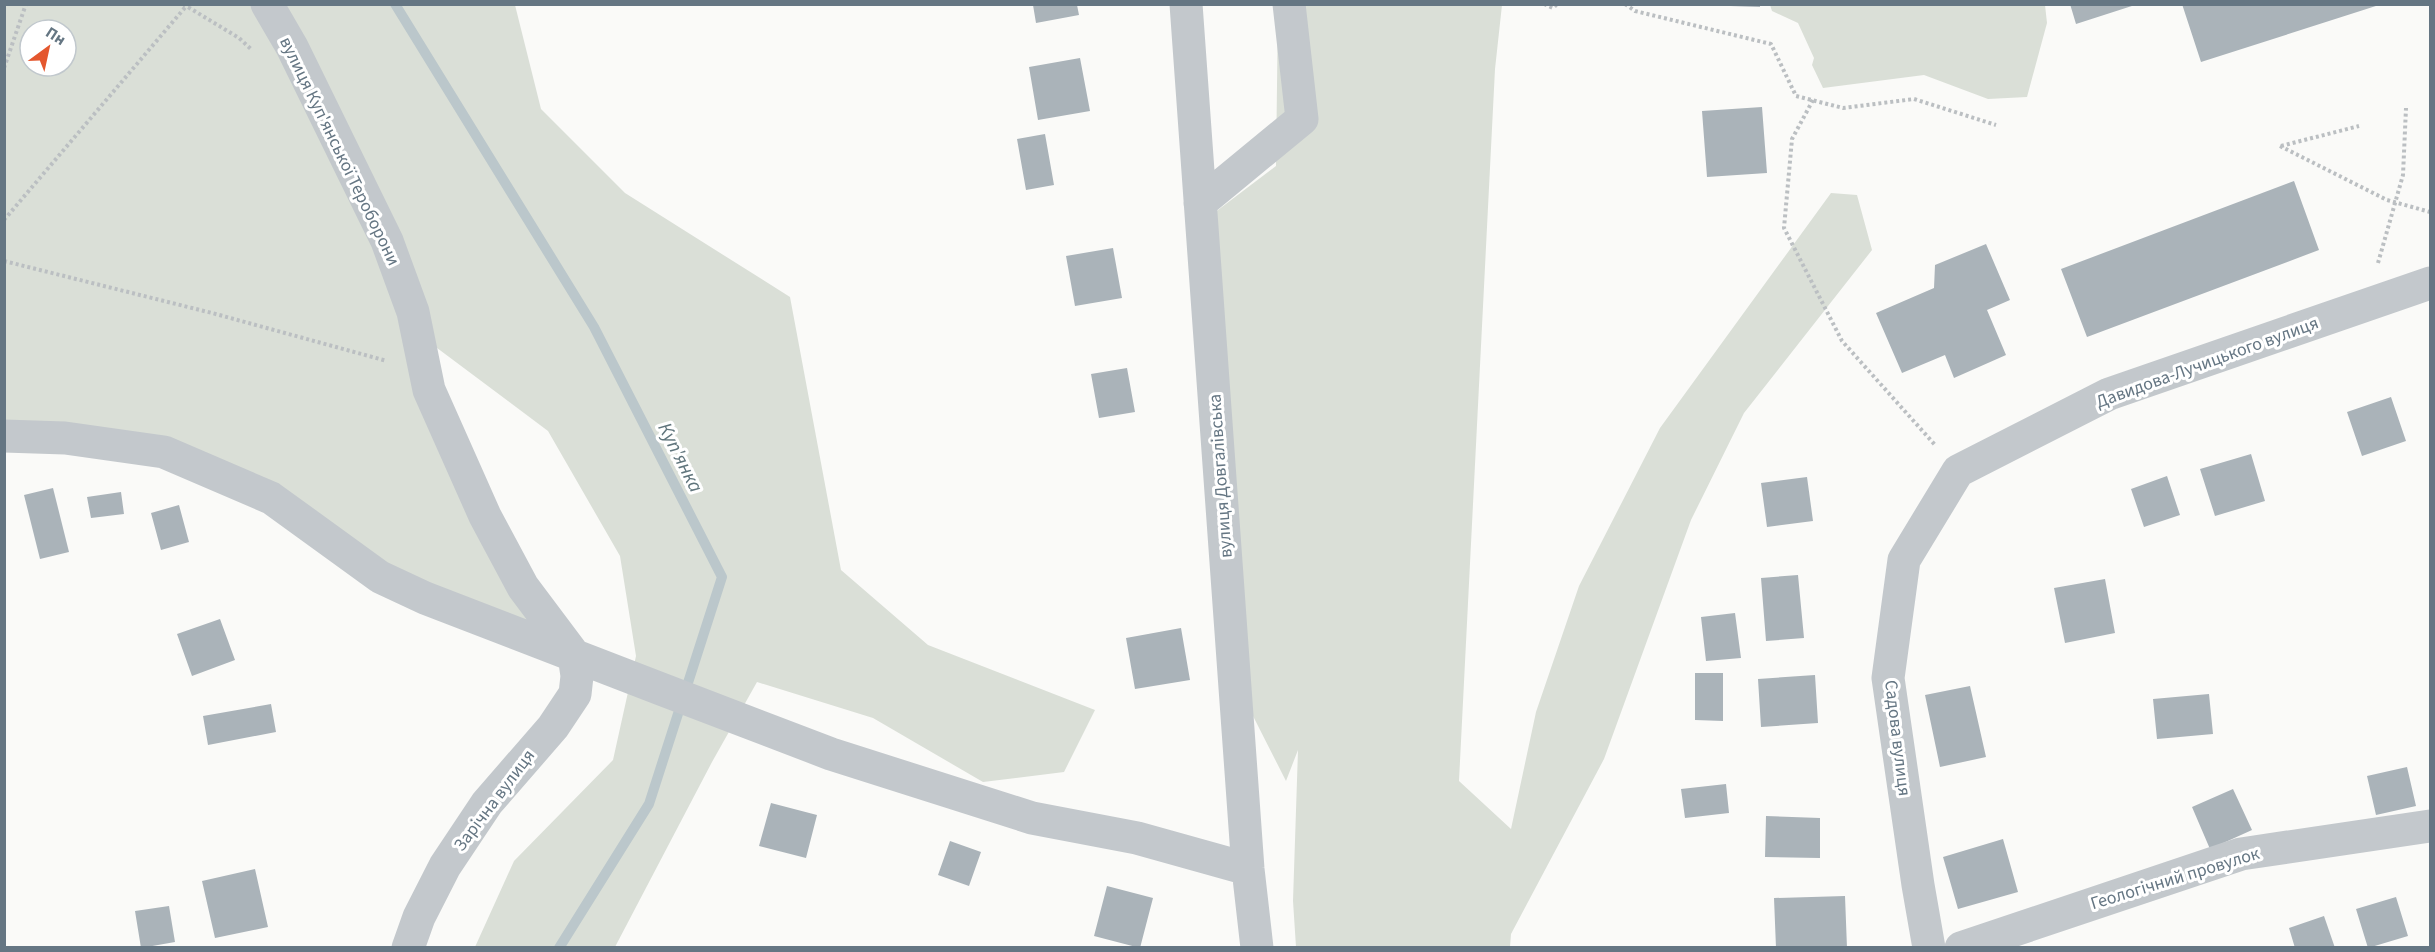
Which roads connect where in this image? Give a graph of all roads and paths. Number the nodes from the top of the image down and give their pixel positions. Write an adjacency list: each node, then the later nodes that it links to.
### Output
1 (26, 4): 9 (path)
2 (188, 4): 17 (path)
3 (267, 4): 21 (street, вулиця Куп'янської Тероборони)
4 (1186, 4): 14 (street, вулиця Довгалівська)
5 (1289, 4): 14 (street)
6 (1544, 4): 7 (path)
7 (1557, 4)
8 (1625, 4): 10 (path)
9 (4, 68)
10 (1813, 100): 12 (path); 23 (path)
11 (2406, 108): 15 (path)
12 (1996, 125)
13 (2359, 126): 15 (path)
14 (1200, 203): 26 (street, вулиця Довгалівська)
15 (2395, 203): 16 (path); 19 (path)
16 (2430, 212)
17 (4, 220)
18 (4, 261): 21 (path)
19 (2378, 265)
20 (2430, 283): 23 (street, Давидова-Лучицького вулиця)
21 (426, 371): 24 (street, вулиця Куп'янської Тероборони)
22 (4, 436): 24 (street)
23 (1958, 471): 29 (street, Садова вулиця)
24 (574, 656): 26 (street); 27 (street, Зарічна вулиця)
25 (2430, 826): 30 (street, Геологічний провулок)
26 (1248, 869): 28 (street, вулиця Довгалівська)
27 (408, 948)
28 (1257, 948)
29 (1929, 948)
30 (1961, 948)

